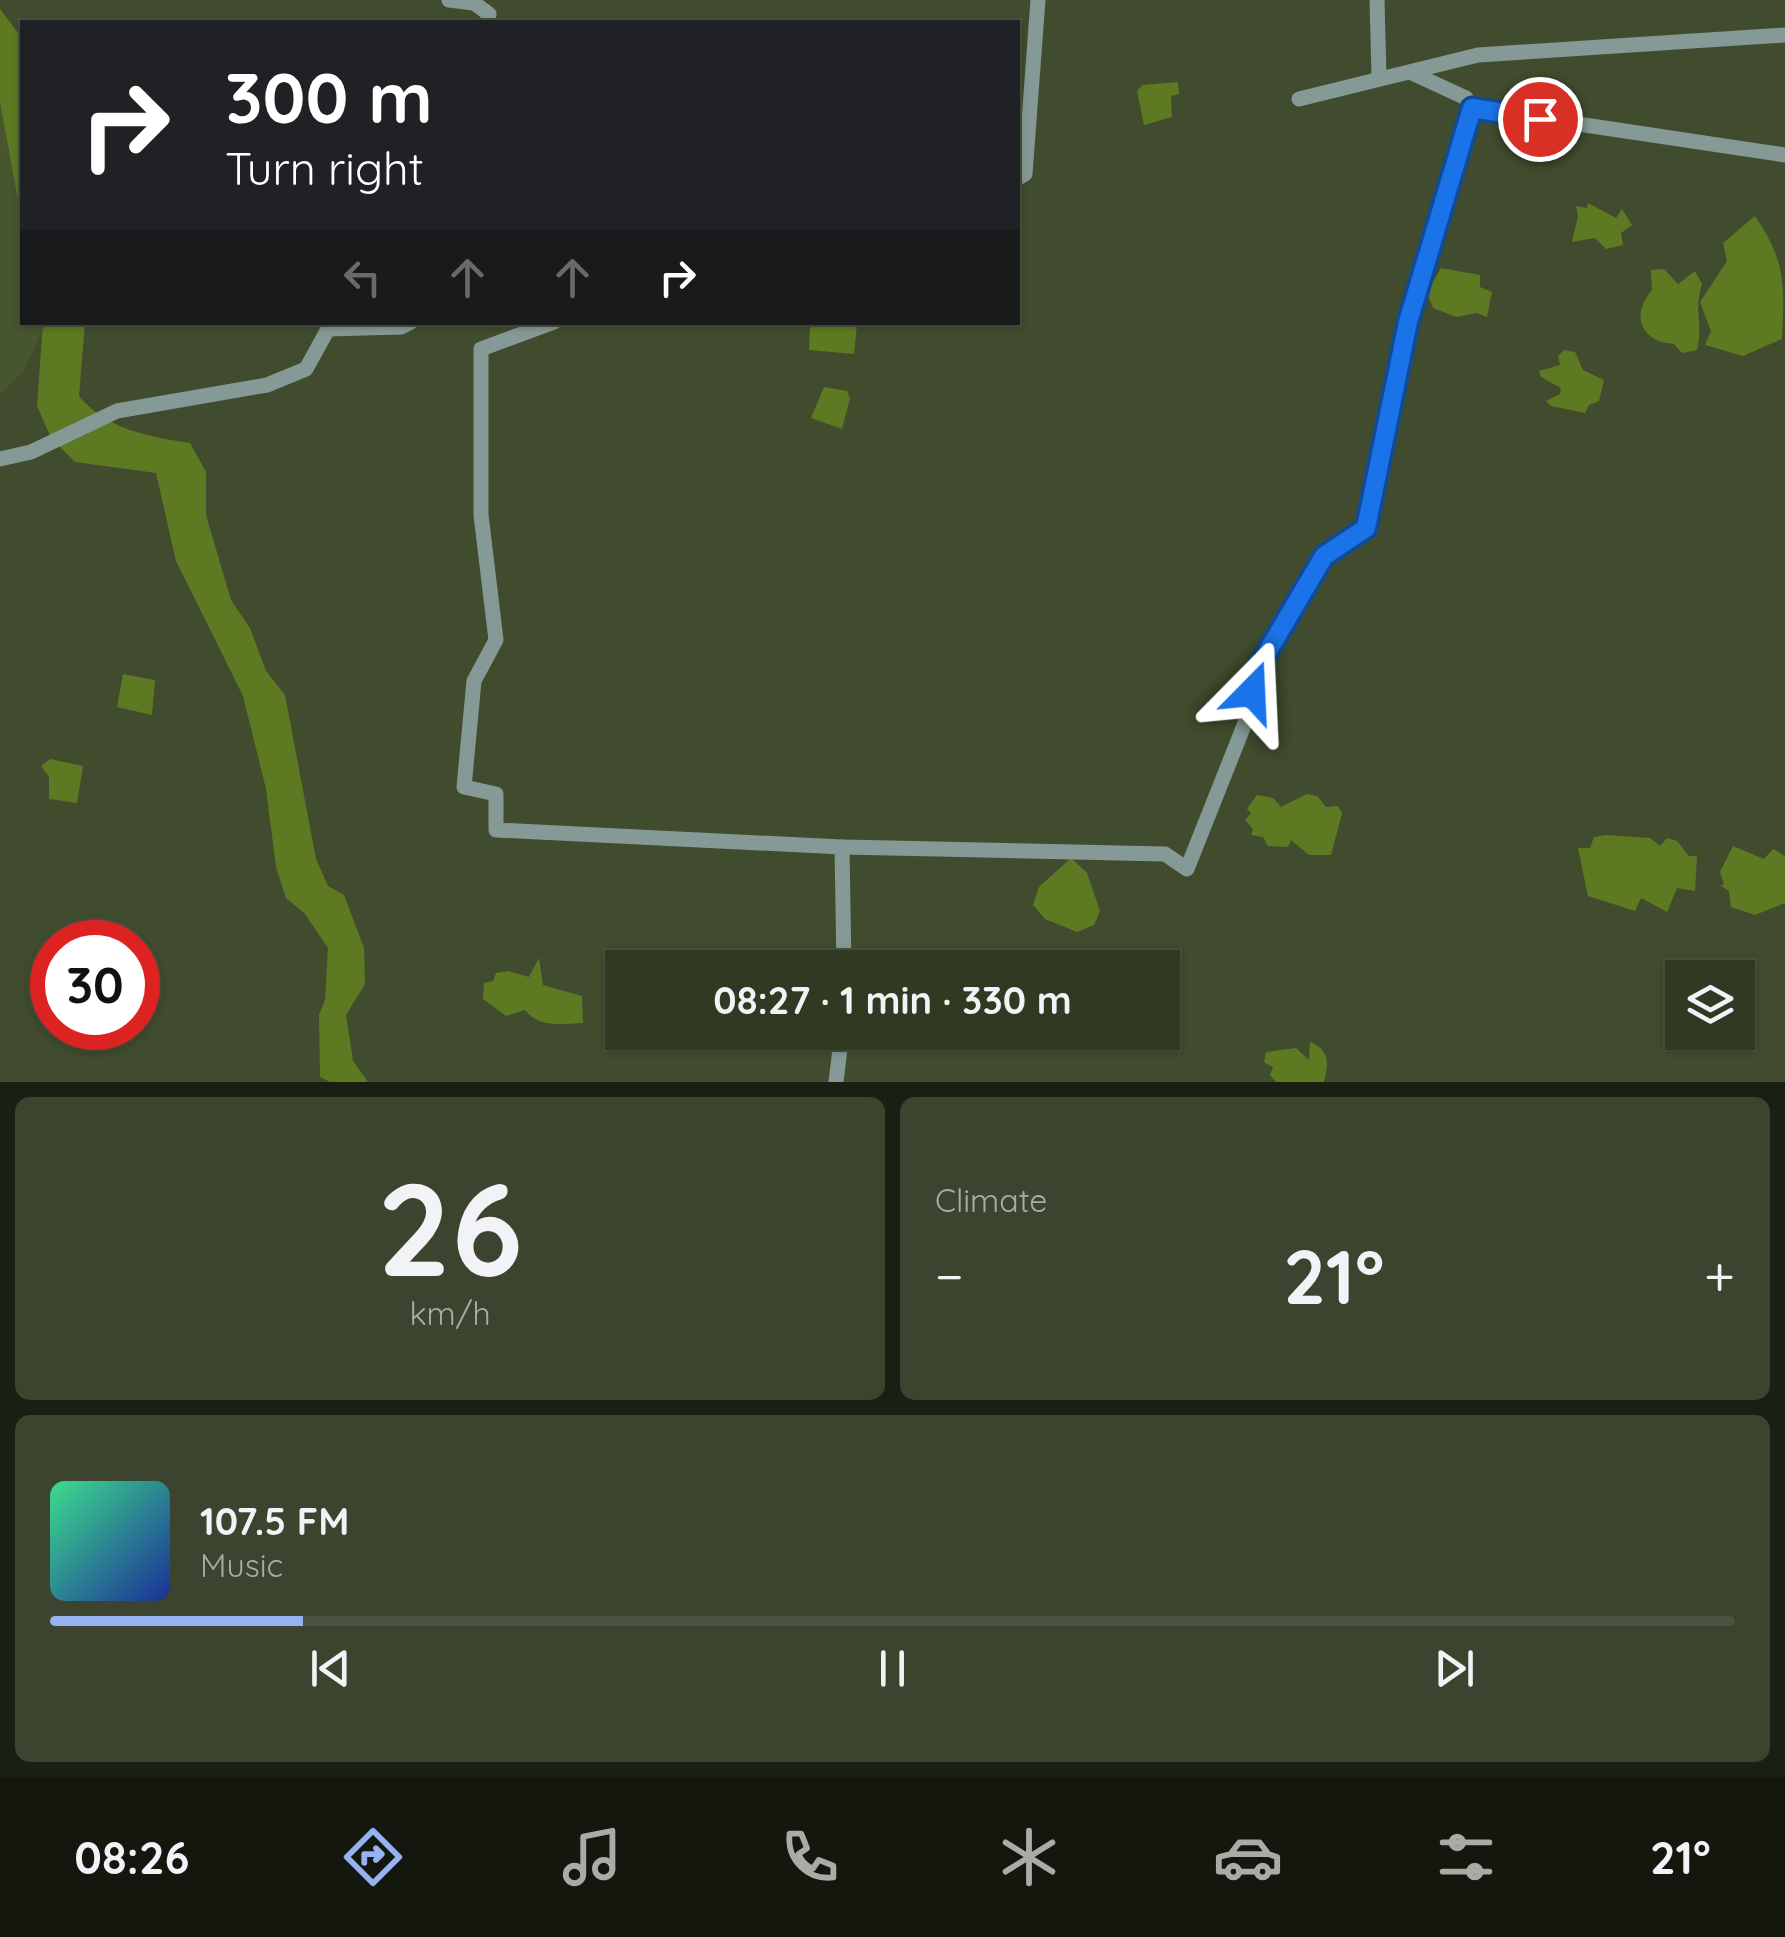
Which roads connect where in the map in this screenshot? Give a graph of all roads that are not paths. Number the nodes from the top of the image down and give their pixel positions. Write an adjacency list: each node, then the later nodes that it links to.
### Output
1 (449, 0): 4 (street)
2 (1038, 0): 11 (street)
3 (1377, 0): 7 (street)
4 (488, 20)
5 (1785, 35): 6 (street)
6 (1412, 73): 7 (street); 9 (street)
7 (1379, 76): 8 (street)
8 (1299, 99)
9 (1472, 108): 10 (street); 15 (street)
10 (1785, 155)
11 (1020, 177)
12 (405, 325): 14 (street)
13 (546, 325): 15 (street)
14 (0, 459)
15 (842, 847): 16 (street)
16 (844, 950)
17 (840, 1050): 18 (street)
18 (836, 1082)

